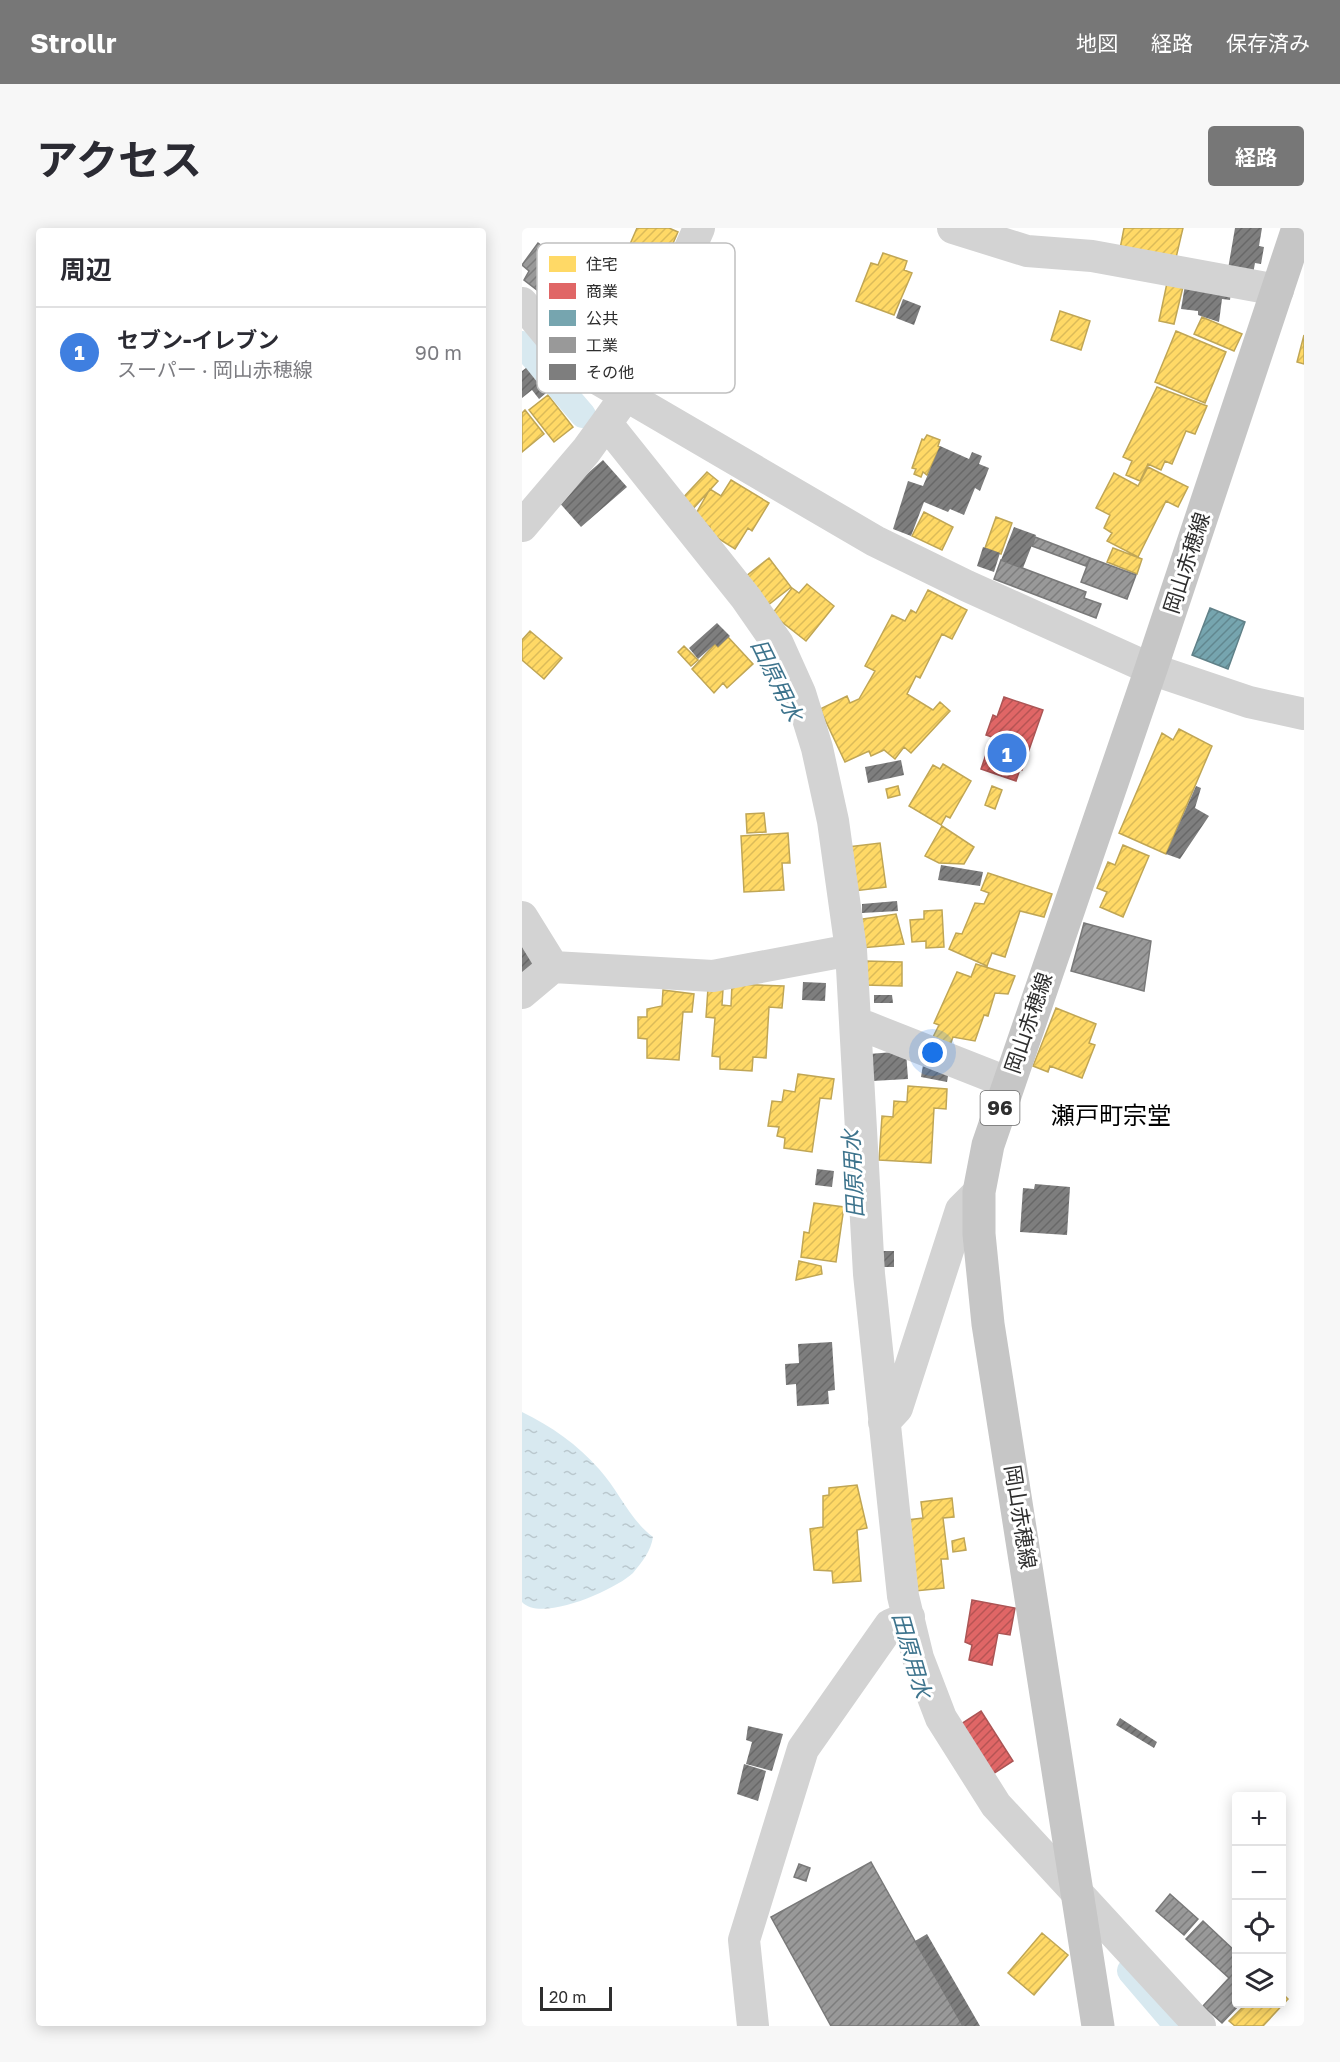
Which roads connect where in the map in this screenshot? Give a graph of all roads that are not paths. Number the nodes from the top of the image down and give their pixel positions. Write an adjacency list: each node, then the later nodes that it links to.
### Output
1 (699, 228): 4 (street)
2 (953, 228): 5 (street)
3 (1298, 228): 5 (main road, 岡山赤穂線 / 96)
4 (692, 243)
5 (1289, 278): 13 (main road, 岡山赤穂線 / 96)
6 (522, 303): 7 (street)
7 (537, 321)
8 (620, 393): 10 (street)
9 (627, 393): 10 (street)
10 (625, 397): 11 (street); 13 (street)
11 (607, 424): 12 (street); 16 (street)
12 (522, 526)
13 (1151, 669): 14 (street); 20 (main road, 岡山赤穂線 / 96)
14 (1304, 714)
15 (522, 917): 17 (street)
16 (843, 951): 17 (street); 19 (street)
17 (553, 967): 18 (street)
18 (522, 993)
19 (856, 1026): 20 (street); 22 (street)
20 (1009, 1083): 21 (main road, 岡山赤穂線 / 96)
21 (979, 1192): 22 (street); 24 (main road, 岡山赤穂線 / 96)
22 (885, 1422): 23 (street)
23 (901, 1621): 24 (street); 25 (street)
24 (1078, 1893): 26 (main road, 岡山赤穂線 / 96); 27 (street)
25 (753, 2026)
26 (1098, 2026)
27 (1200, 2026)

